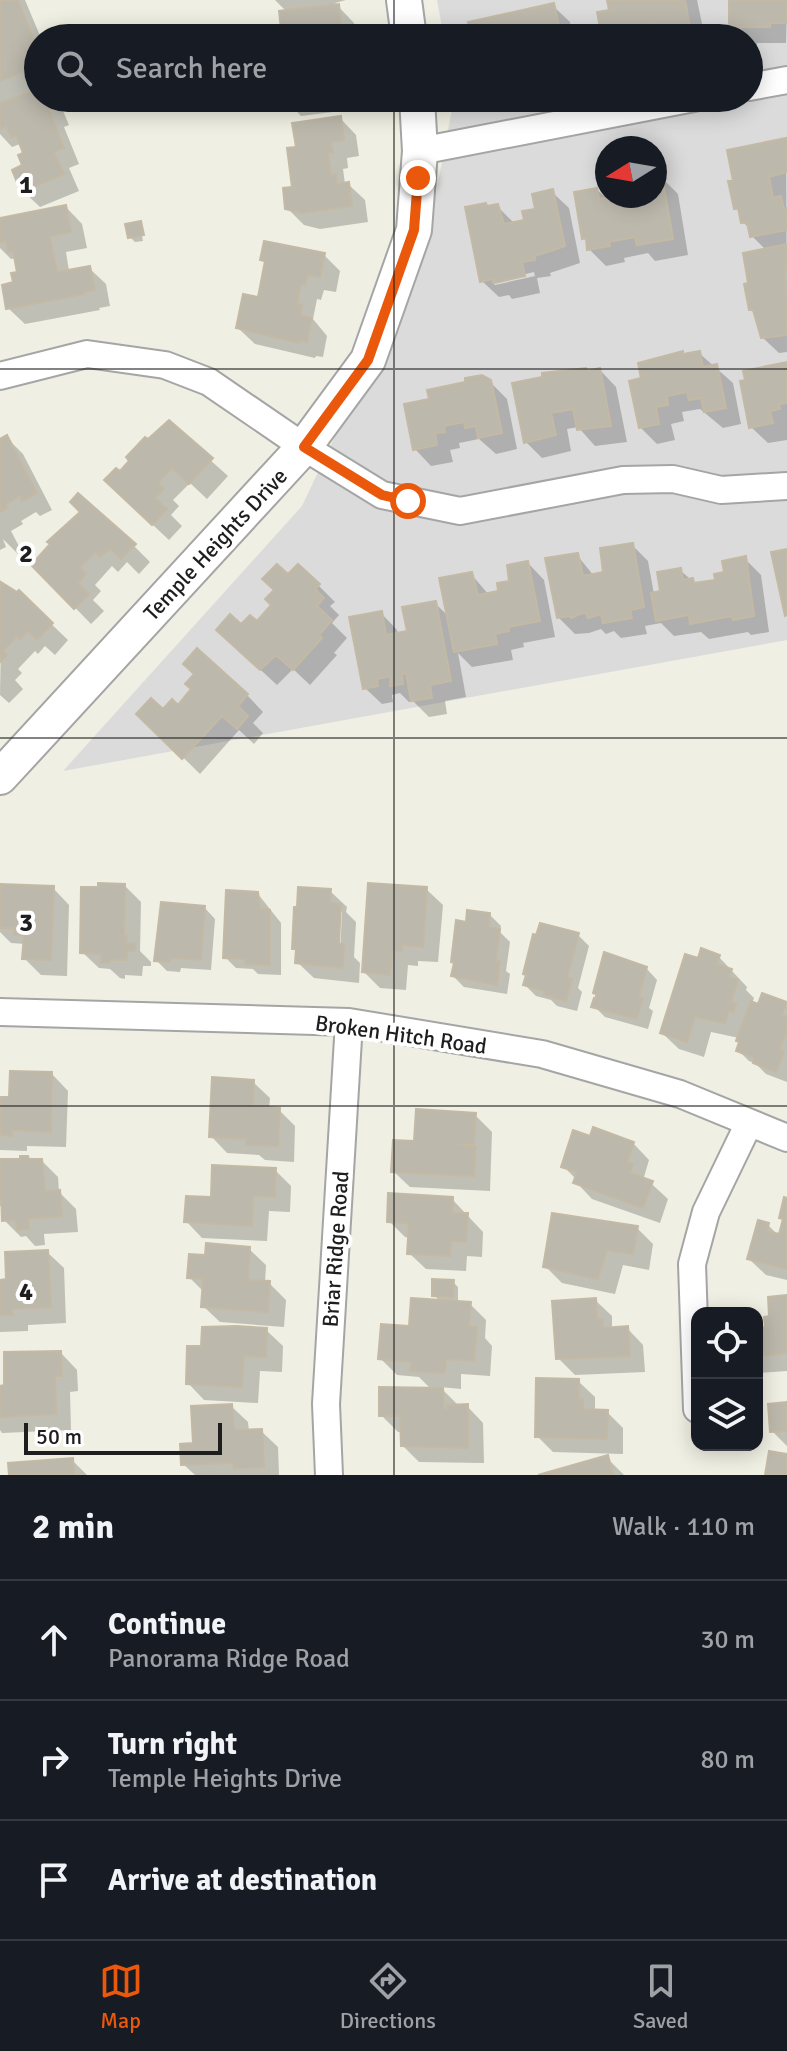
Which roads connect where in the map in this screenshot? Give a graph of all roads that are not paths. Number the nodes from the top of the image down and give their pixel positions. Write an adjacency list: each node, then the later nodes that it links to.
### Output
1 (404, 0): 2 (street)
2 (407, 24)
3 (787, 80): 4 (street)
4 (763, 84)
5 (419, 112): 7 (street, Temple Heights Drive)
6 (622, 112): 7 (street)
7 (420, 151): 9 (street, Temple Heights Drive)
8 (0, 376): 9 (street)
9 (304, 447): 10 (street); 11 (street, Temple Heights Drive)
10 (787, 486)
11 (0, 777)
12 (0, 1012): 13 (street, Broken Hitch Road)
13 (349, 1022): 14 (street, Broken Hitch Road); 17 (street, Briar Ridge Road)
14 (749, 1123): 15 (street, Broken Hitch Road); 16 (street)
15 (787, 1138)
16 (696, 1379)
17 (329, 1475)

